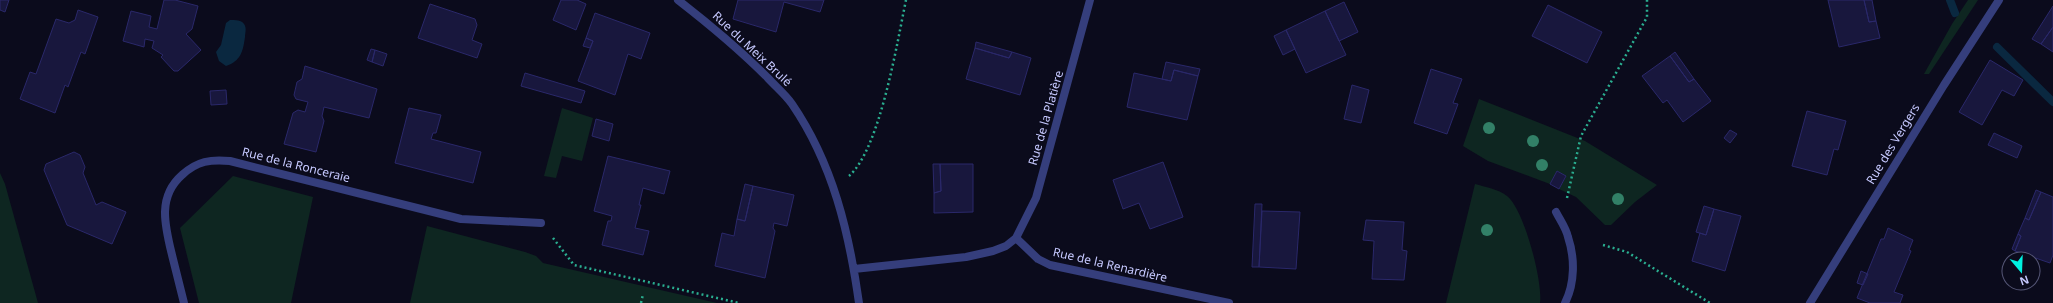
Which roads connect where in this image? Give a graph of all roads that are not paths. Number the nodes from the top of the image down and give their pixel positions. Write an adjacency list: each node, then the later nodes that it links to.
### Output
1 (678, 0): 7 (street, Rue du Meix Brulé)
2 (1090, 0): 6 (street, Rue de la Platière)
3 (1999, 0): 12 (street, Rue des Vergers)
4 (1556, 212): 11 (street)
5 (541, 223): 8 (street, Rue de la Ronceraie)
6 (1016, 238): 7 (street); 10 (street, Rue de la Renardière)
7 (854, 269): 9 (street, Rue du Meix Brulé)
8 (184, 303)
9 (859, 303)
10 (1229, 303)
11 (1565, 303)
12 (1810, 303)

